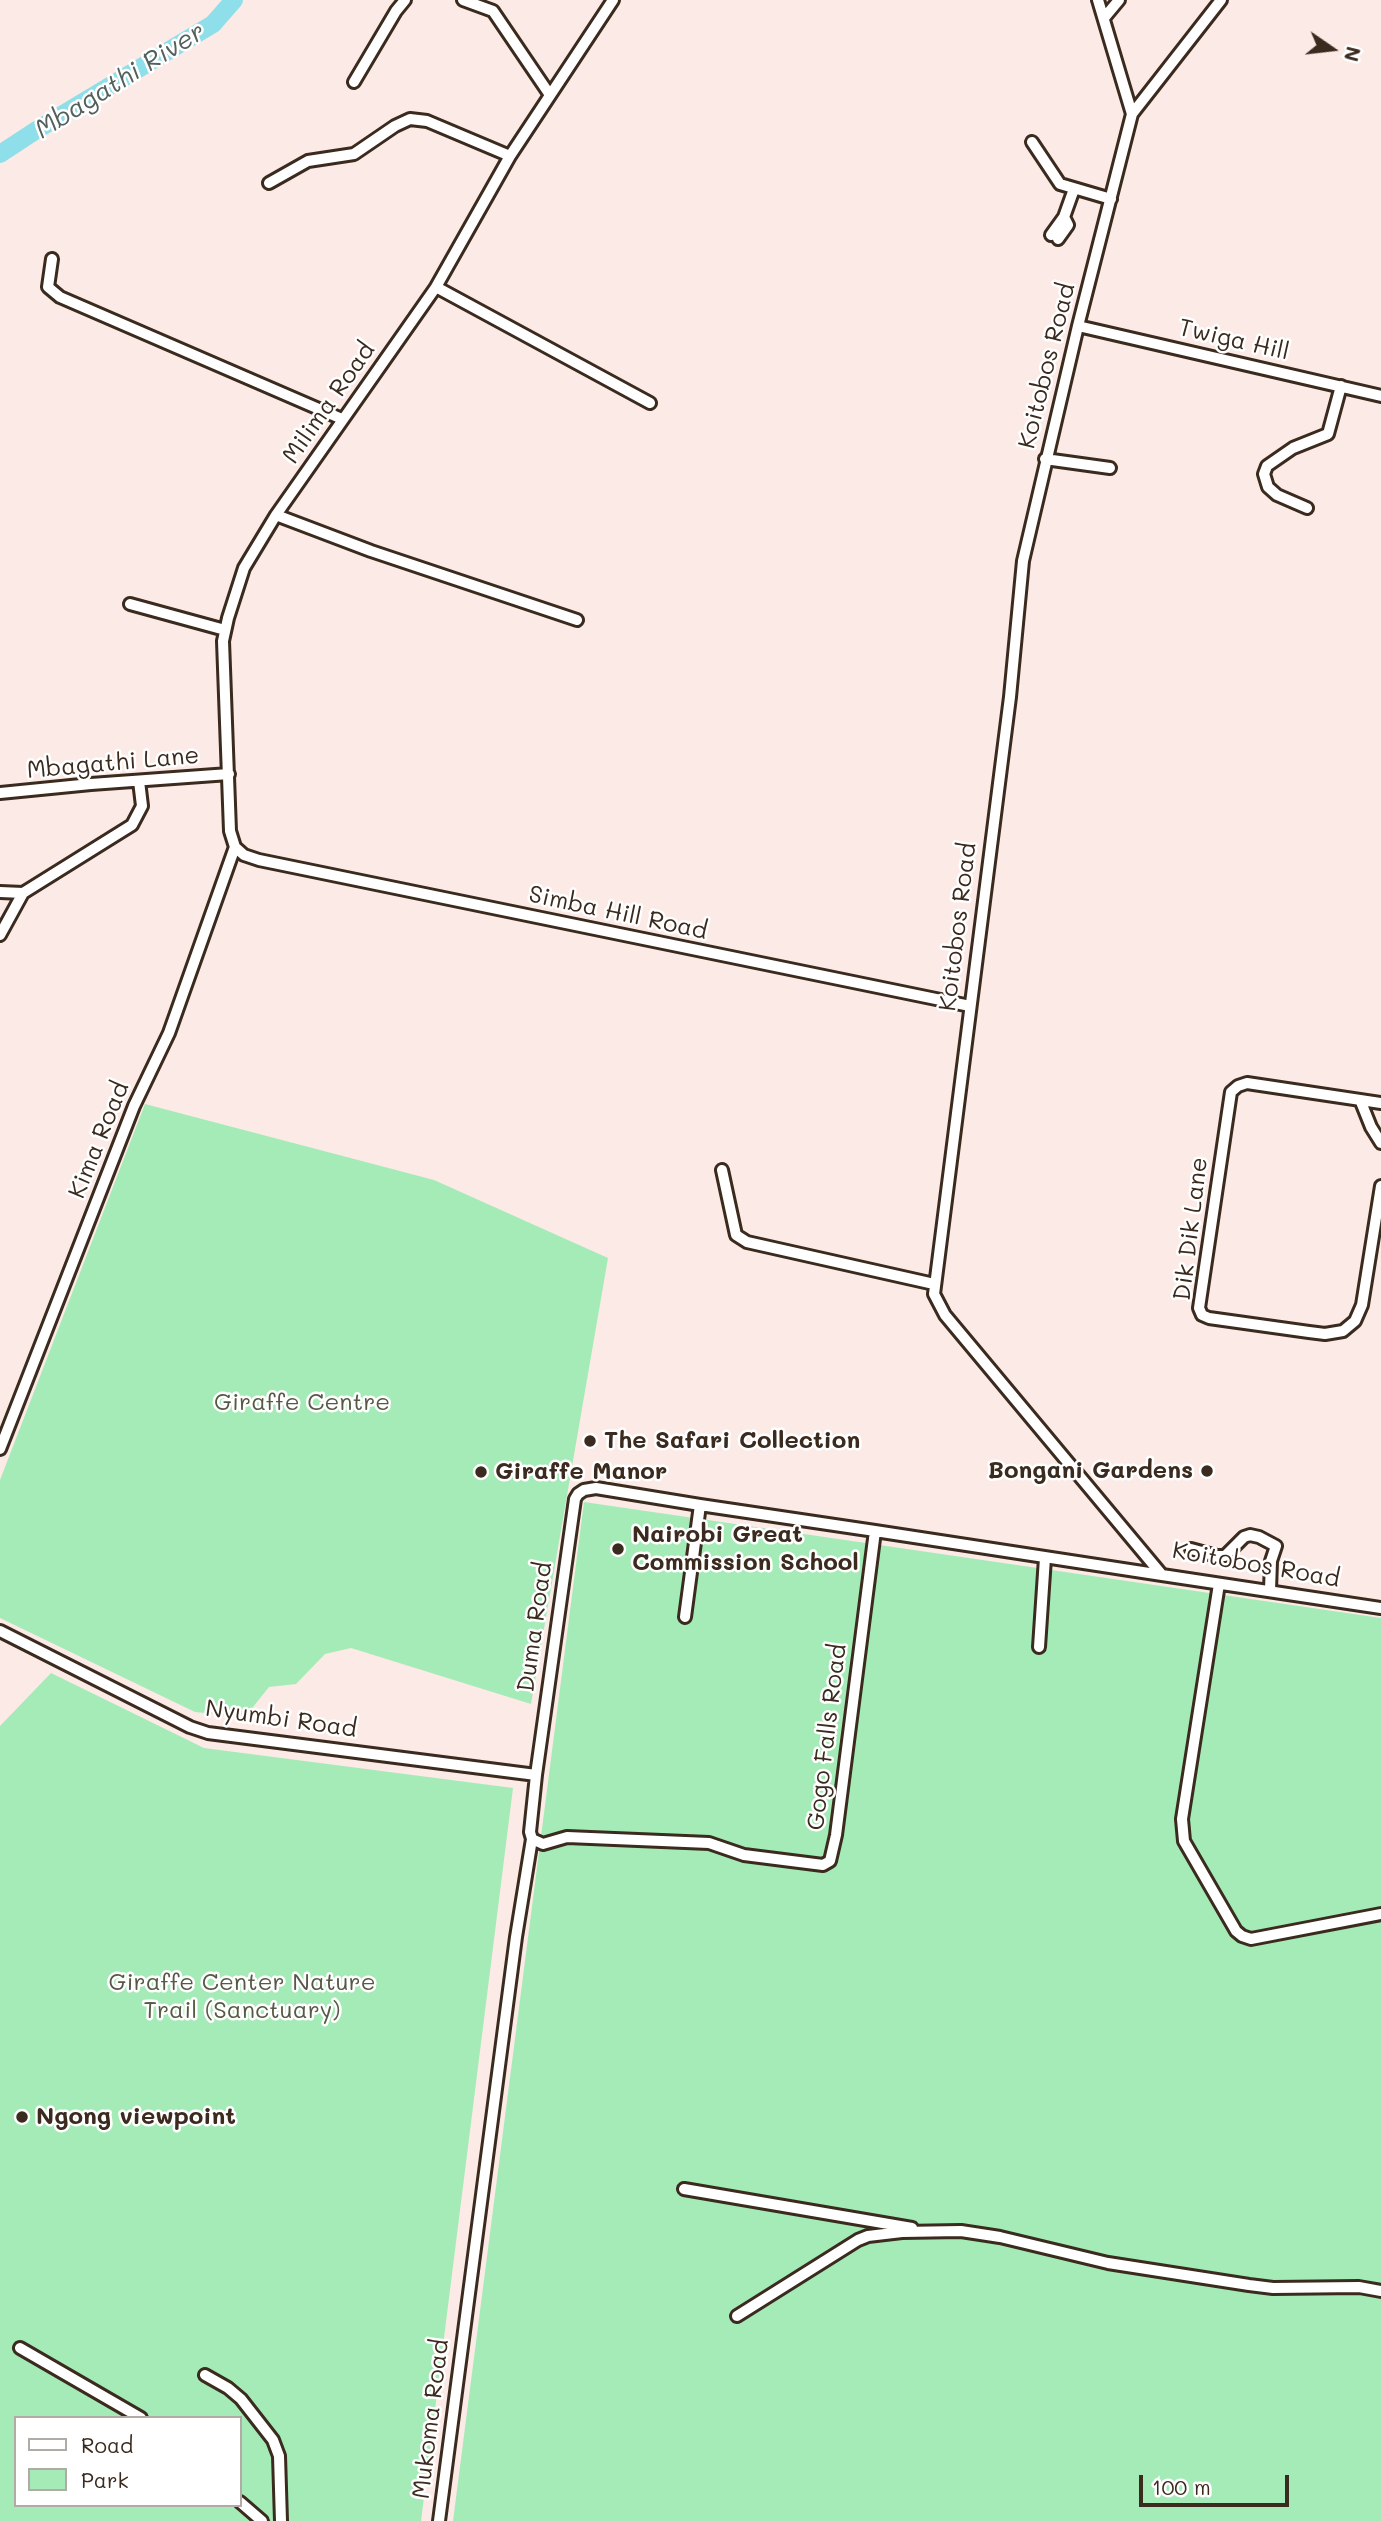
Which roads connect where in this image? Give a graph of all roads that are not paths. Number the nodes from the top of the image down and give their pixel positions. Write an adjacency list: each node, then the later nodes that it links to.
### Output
1 (405, 0): 8 (street)
2 (463, 0): 9 (street)
3 (613, 0): 9 (street, Milima Road)
4 (1098, 0): 7 (street, Koitobos Road)
5 (1119, 0): 7 (street)
6 (1221, 0): 10 (street)
7 (1104, 18): 10 (street, Koitobos Road)
8 (354, 82)
9 (550, 95): 12 (street, Milima Road)
10 (1132, 114): 15 (street, Koitobos Road)
11 (1026, 155): 14 (street)
12 (510, 156): 13 (street); 18 (street, Milima Road)
13 (269, 183)
14 (1074, 189): 15 (street); 16 (street)
15 (1111, 200): 19 (street, Koitobos Road)
16 (1055, 237)
17 (52, 258): 23 (street)
18 (436, 287): 22 (street); 23 (street, Milima Road)
19 (1078, 326): 20 (street, Twiga Hill); 24 (street, Koitobos Road)
20 (1341, 386): 21 (street, Twiga Hill); 26 (street)
21 (1381, 396)
22 (650, 403)
23 (342, 419): 27 (street, Milima Road)
24 (1045, 459): 25 (street); 38 (street, Koitobos Road)
25 (1110, 468)
26 (1307, 508)
27 (276, 514): 29 (street); 30 (street, Milima Road)
28 (130, 604): 30 (street)
29 (577, 620)
30 (225, 630): 31 (street, Milima Road)
31 (229, 774): 32 (street, Mbagathi Lane); 34 (street, Milima Road)
32 (139, 780): 33 (street, Mbagathi Lane); 36 (street)
33 (0, 793)
34 (235, 847): 38 (street, Simba Hill Road); 45 (street, Kima Road)
35 (0, 892): 36 (street)
36 (23, 894): 37 (street)
37 (0, 935)
38 (970, 1006): 44 (street, Koitobos Road)
39 (1361, 1102): 40 (street, Dik Dik Lane); 41 (street); 43 (street, Dik Dik Lane)
40 (1381, 1104)
41 (1381, 1143)
42 (722, 1170): 44 (street)
43 (1381, 1186)
44 (934, 1284): 50 (street, Koitobos Road)
45 (0, 1448)
46 (700, 1505): 47 (street); 54 (street); 57 (street, Duma Road)
47 (875, 1531): 49 (street); 58 (street, Gogo Falls Road)
48 (1191, 1549): 52 (street)
49 (1045, 1558): 50 (street); 56 (street)
50 (1162, 1575): 51 (street, Koitobos Road)
51 (1219, 1584): 52 (street, Koitobos Road); 59 (street)
52 (1270, 1590): 53 (street, Koitobos Road)
53 (1381, 1608)
54 (685, 1616)
55 (0, 1631): 57 (street, Nyumbi Road)
56 (1040, 1647)
57 (536, 1775): 58 (street, Duma Road)
58 (532, 1839): 70 (street, Mukoma Road)
59 (1381, 1914)
60 (684, 2189): 61 (street)
61 (936, 2232): 62 (street); 63 (street)
62 (1381, 2291)
63 (737, 2316)
64 (20, 2348): 66 (street)
65 (205, 2375): 69 (street)
66 (138, 2416)
67 (242, 2504): 68 (street)
68 (262, 2521)
69 (281, 2521)
70 (439, 2521)

